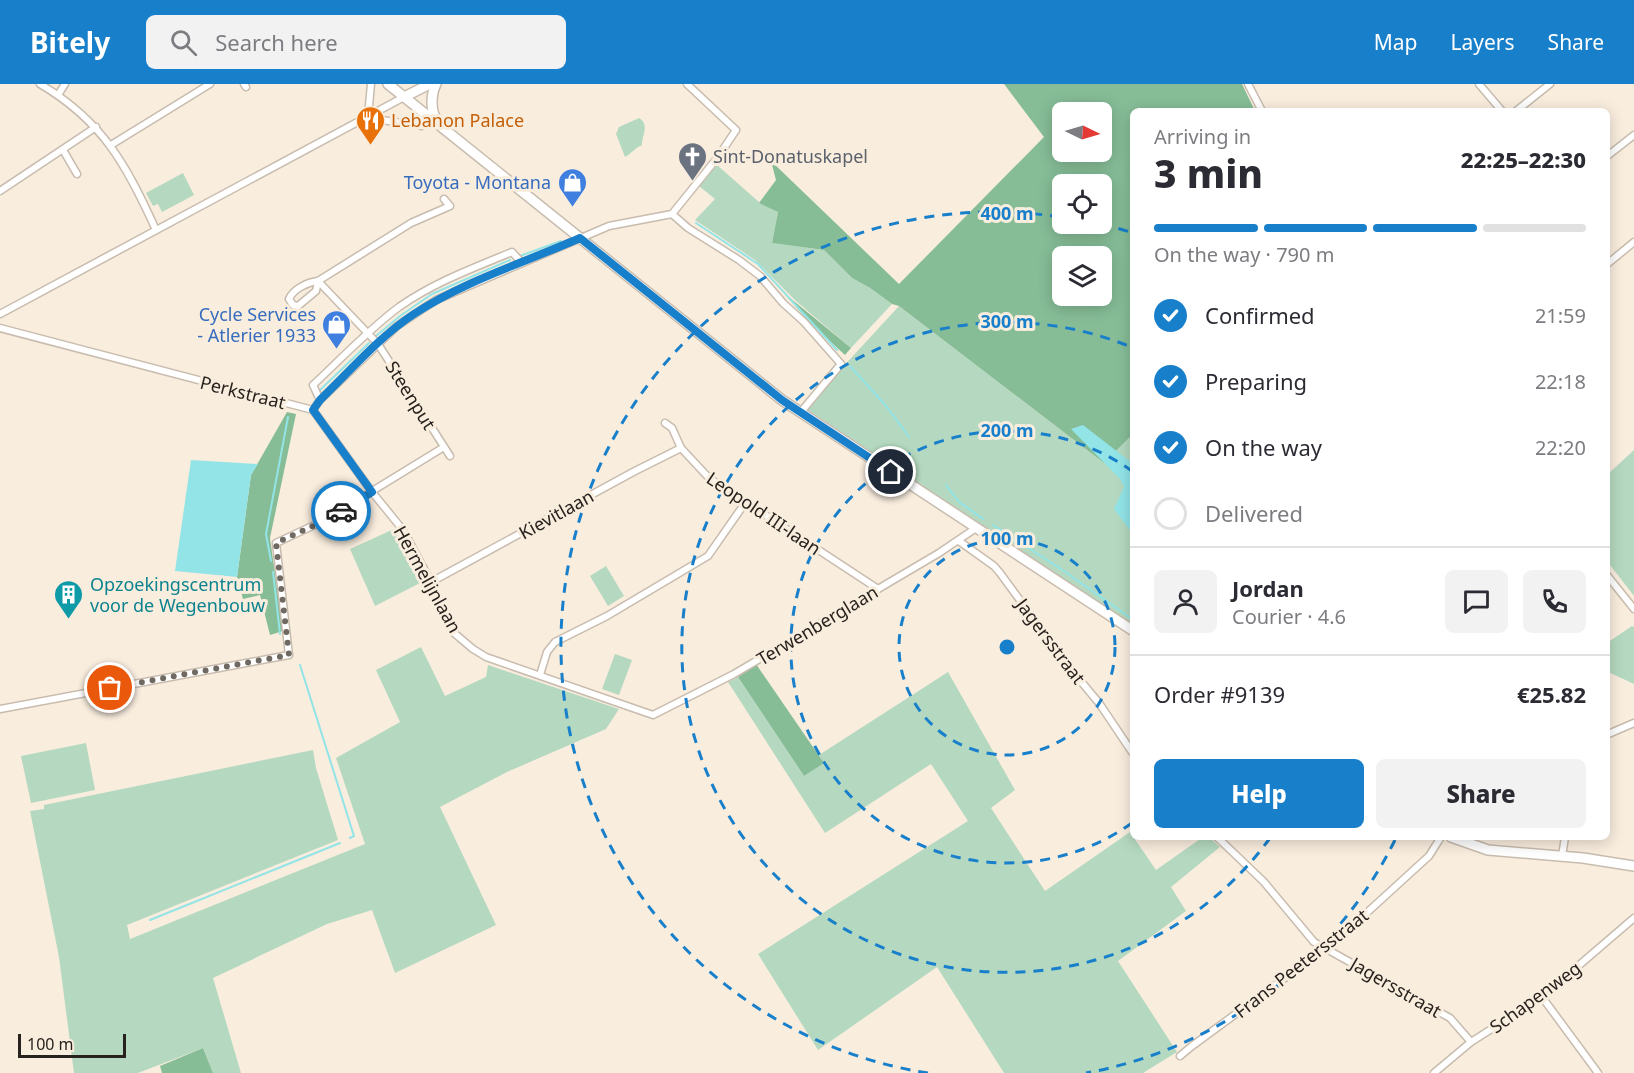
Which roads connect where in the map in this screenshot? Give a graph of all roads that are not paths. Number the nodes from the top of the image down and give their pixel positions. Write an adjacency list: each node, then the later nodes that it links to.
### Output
1 (40, 84): 12 (street)
2 (65, 84): 12 (street)
3 (210, 84): 22 (street)
4 (371, 84): 17 (street)
5 (388, 84): 13 (main road)
6 (430, 84): 13 (main road)
7 (436, 84): 20 (main road)
8 (687, 84): 28 (street)
9 (1248, 84): 14 (street)
10 (1479, 84): 15 (street)
11 (1550, 84): 16 (street)
12 (58, 95): 19 (street)
13 (405, 97): 17 (street); 20 (main road)
14 (1260, 108)
15 (1499, 108)
16 (1520, 108)
17 (368, 116): 18 (street); 29 (street)
18 (422, 126)
19 (96, 127): 22 (street); 23 (street)
20 (444, 129): 30 (main road)
21 (1634, 135): 24 (street)
22 (111, 145): 29 (street)
23 (63, 150): 25 (street); 26 (street)
24 (1610, 154)
25 (77, 174)
26 (0, 191)
27 (444, 199): 34 (street)
28 (672, 214): 30 (street); 41 (street)
29 (156, 230): 35 (street)
30 (580, 238): 33 (street); 41 (main road)
31 (1634, 242): 32 (street)
32 (1610, 262)
33 (522, 263): 37 (street); 38 (street)
34 (318, 281): 34 (street); 37 (street, Steenput)
35 (0, 314)
36 (0, 328): 40 (street, Perkstraat)
37 (368, 333): 38 (street, Steenput); 39 (street)
38 (378, 344): 39 (street); 43 (street, Steenput)
39 (320, 400): 40 (street)
40 (313, 410): 46 (street, Hermelijnlaan)
41 (800, 413): 48 (main road)
42 (665, 423): 44 (street, Leopold III-laan)
43 (444, 447): 45 (street, Steenput); 46 (street, Steenput)
44 (681, 448): 47 (street, Leopold III-laan); 51 (street, Kievitlaan)
45 (450, 456)
46 (372, 492): 51 (street, Hermelijnlaan); 58 (street, Steenput)
47 (745, 504): 54 (street, Leopold III-laan); 57 (street)
48 (976, 528): 49 (street, Terwenberglaan); 56 (main road)
49 (959, 542): 54 (street, Terwenberglaan); 62 (street, Jagersstraat)
50 (1610, 579): 52 (street)
51 (431, 582): 57 (street, Hermelijnlaan)
52 (1613, 583): 53 (street); 55 (street)
53 (1610, 585)
54 (878, 589): 59 (street, Terwenberglaan)
55 (1634, 609)
56 (1130, 629)
57 (540, 675): 59 (street, Hermelijnlaan)
58 (0, 709)
59 (653, 715)
60 (1634, 723): 61 (street)
61 (1610, 733)
62 (1130, 750)
63 (1219, 840): 70 (street, Jagersstraat)
64 (1439, 840): 70 (street, Frans Peetersstraat)
65 (1459, 840): 67 (main road)
66 (1565, 840): 67 (street)
67 (1562, 856): 68 (main road)
68 (1634, 866)
69 (1634, 918): 71 (street, Schapenweg)
70 (1327, 947): 72 (street, Jagersstraat); 73 (street, Frans Peetersstraat)
71 (1542, 997): 72 (street, Schapenweg); 75 (street)
72 (1471, 1042): 74 (street, Schapenweg)
73 (1180, 1056)
74 (1434, 1073)
75 (1598, 1073)

